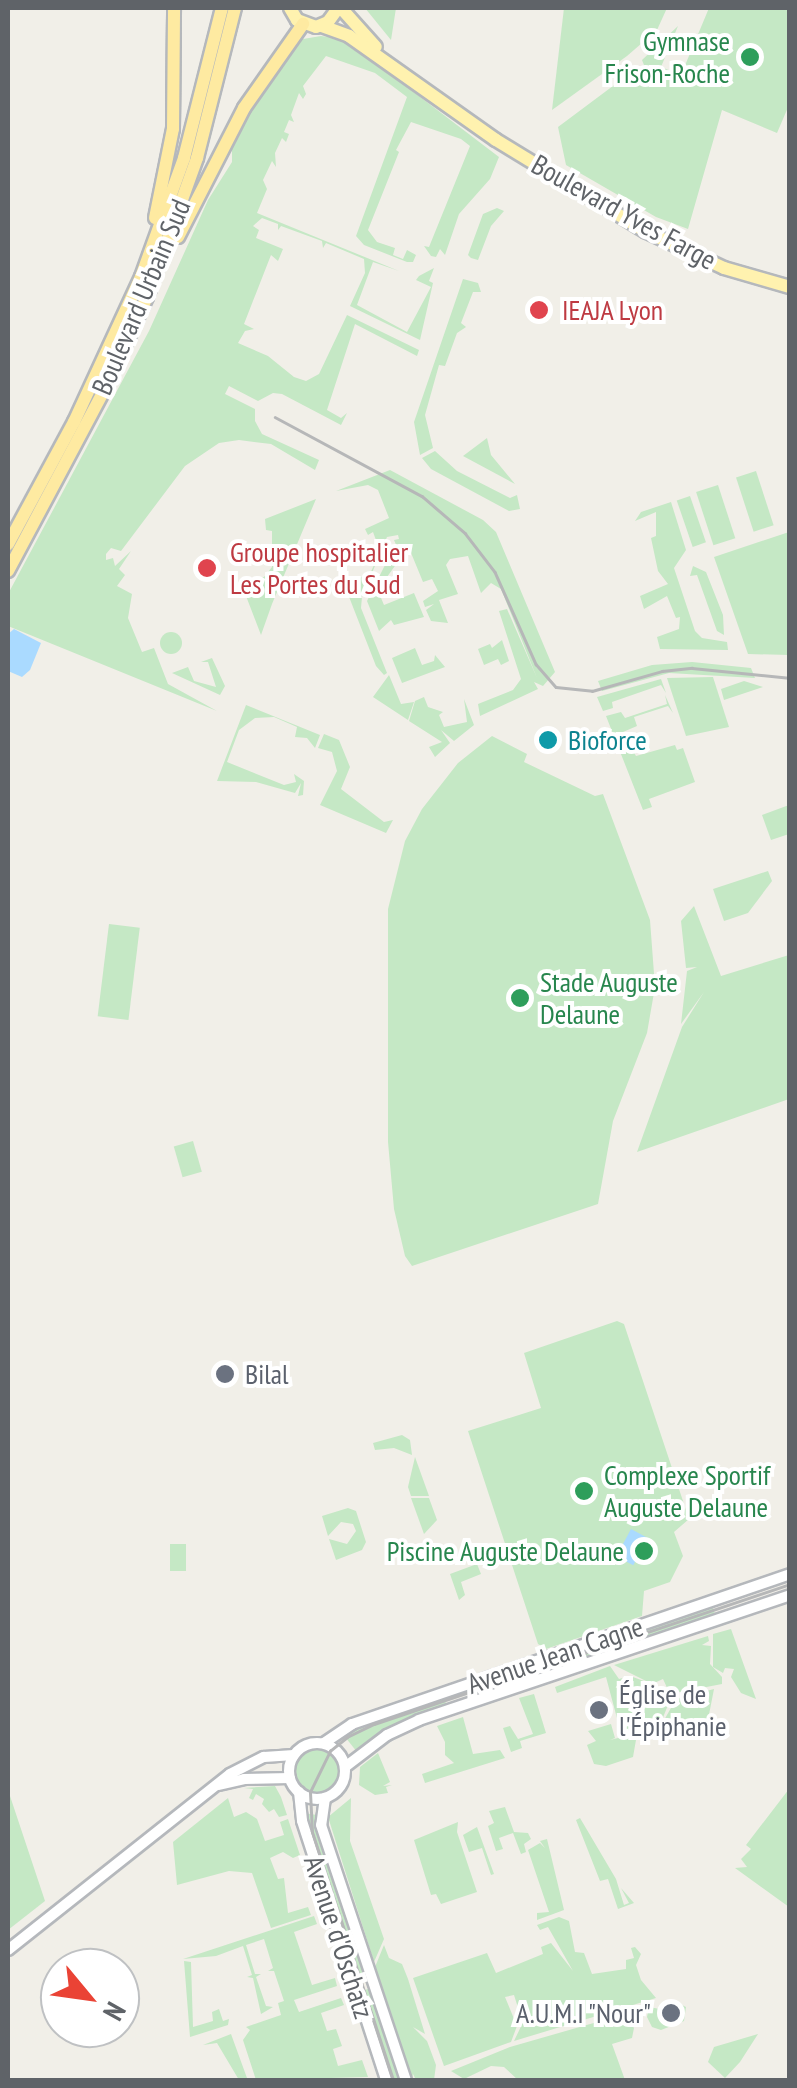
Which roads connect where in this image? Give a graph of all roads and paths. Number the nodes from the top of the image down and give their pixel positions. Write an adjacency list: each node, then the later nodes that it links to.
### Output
1 (174, 8): 9 (highway)
2 (222, 8): 9 (highway, Boulevard Urbain Sud)
3 (234, 8): 11 (highway, Boulevard Urbain Sud)
4 (290, 8): 6 (main road)
5 (339, 8): 7 (main road); 8 (main road)
6 (303, 24): 7 (main road); 11 (highway)
7 (322, 26): 8 (main road)
8 (395, 68): 10 (main road, Boulevard Yves Farge)
9 (141, 277): 12 (highway, Boulevard Urbain Sud)
10 (790, 286)
11 (146, 297): 13 (highway, Boulevard Urbain Sud)
12 (8, 544)
13 (8, 571)
14 (790, 1574): 16 (street, Avenue Jean Cagne)
15 (790, 1595): 18 (street, Avenue Jean Cagne)
16 (324, 1744): 17 (street); 18 (street)
17 (294, 1755): 19 (street); 20 (street)
18 (345, 1768): 22 (street)
19 (290, 1778): 20 (street); 21 (street)
20 (218, 1785): 23 (street)
21 (299, 1792): 22 (street); 24 (street, Avenue d'Oschatz)
22 (325, 1798): 25 (street, Avenue d'Oschatz)
23 (8, 1950)
24 (386, 2080)
25 (406, 2080)

